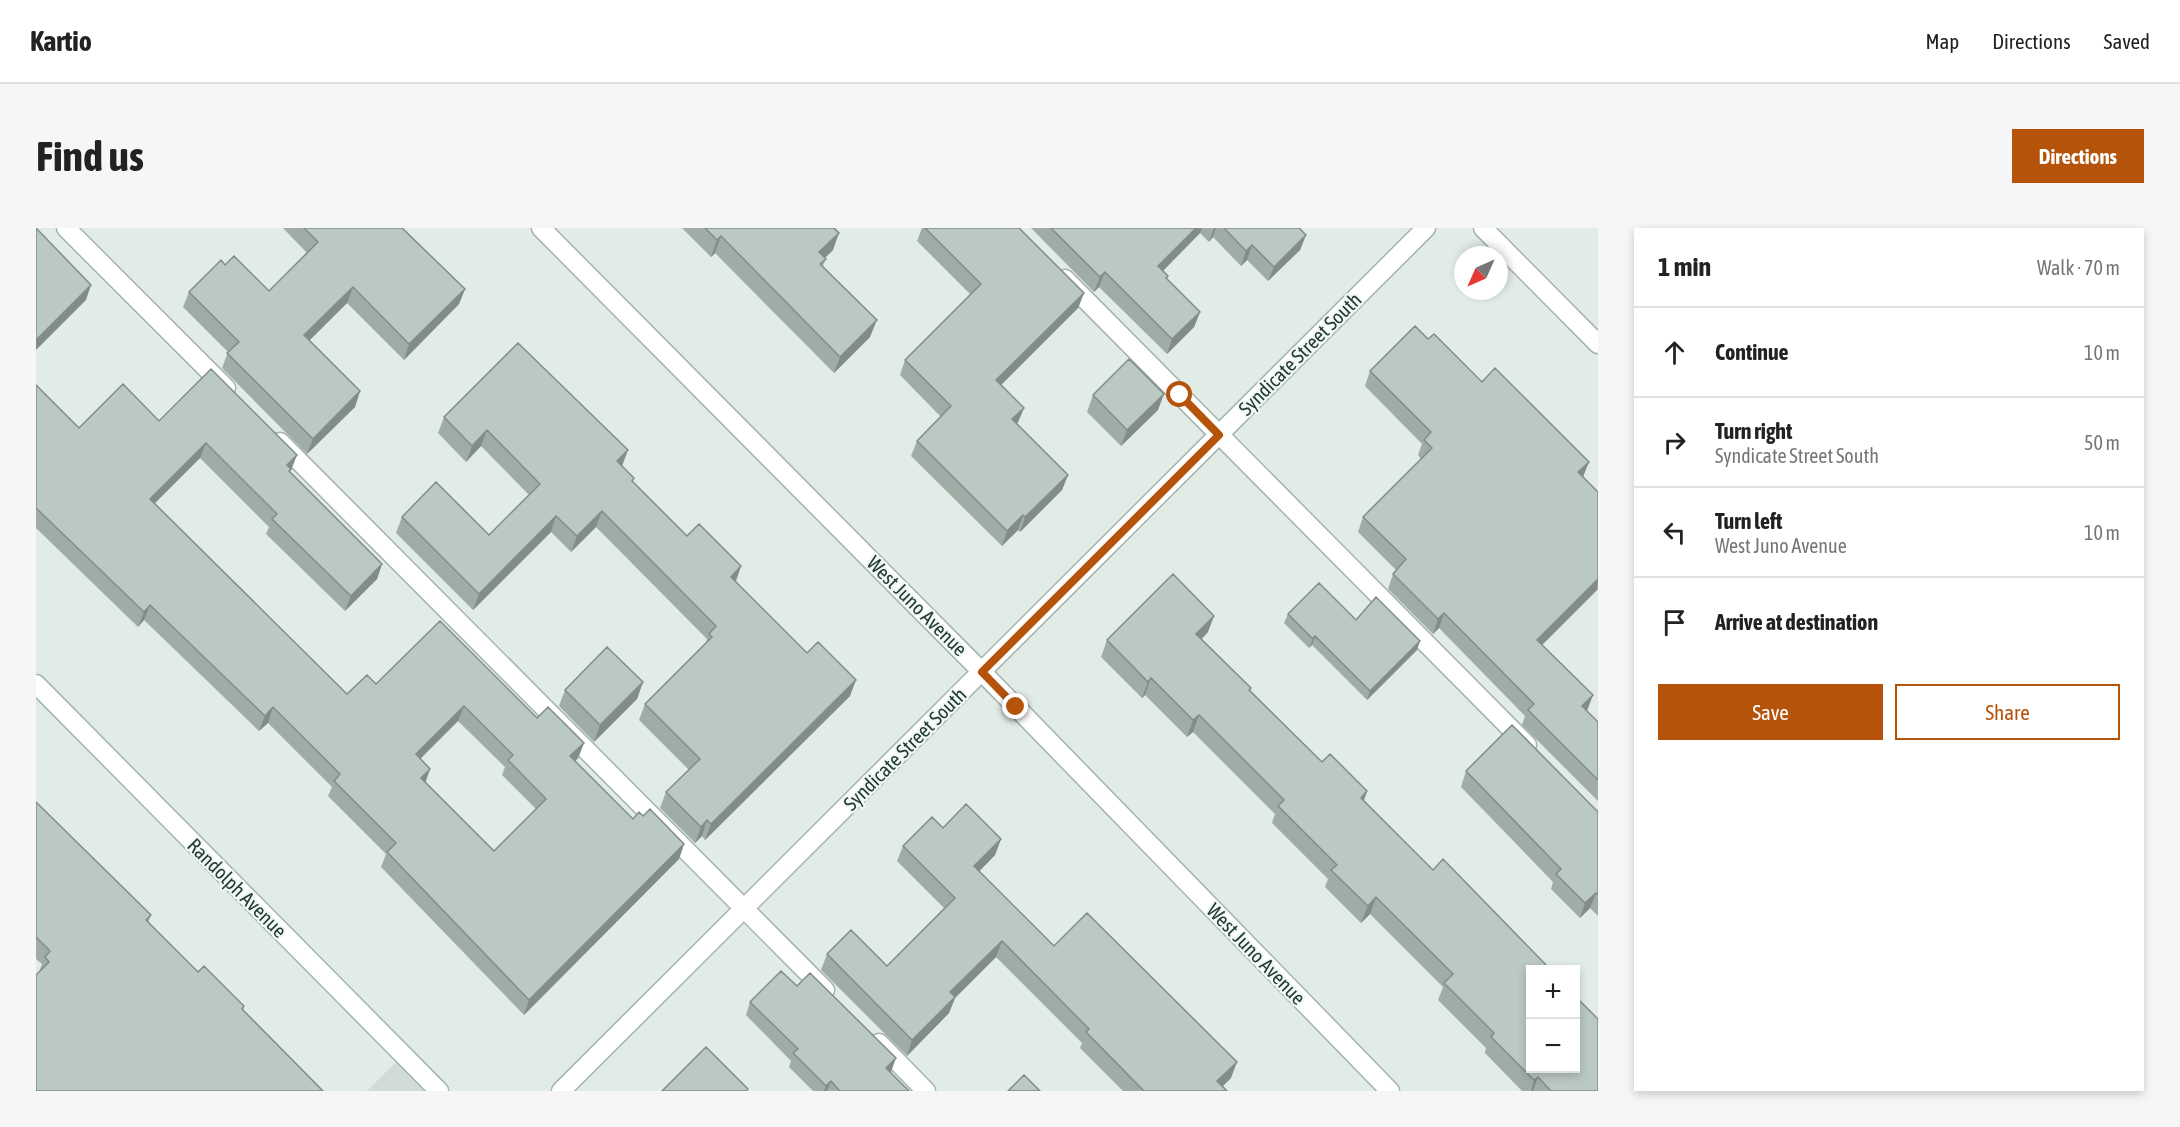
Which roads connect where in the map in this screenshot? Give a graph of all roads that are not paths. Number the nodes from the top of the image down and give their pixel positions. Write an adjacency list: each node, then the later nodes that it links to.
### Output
1 (66, 228): 7 (street)
2 (541, 228): 10 (street, West Juno Avenue)
3 (1426, 228): 9 (street, Syndicate Street South)
4 (1483, 228): 6 (street)
5 (1056, 270): 9 (street)
6 (1598, 344)
7 (235, 396)
8 (268, 430): 13 (street)
9 (1219, 435): 10 (street, Syndicate Street South); 12 (street)
10 (982, 672): 13 (street, Syndicate Street South); 19 (street, West Juno Avenue)
11 (36, 684): 16 (street, Randolph Avenue)
12 (1540, 758)
13 (745, 909): 14 (street); 17 (street, Syndicate Street South)
14 (835, 999)
15 (868, 1033): 18 (street)
16 (438, 1091)
17 (561, 1091)
18 (926, 1091)
19 (1390, 1091)

